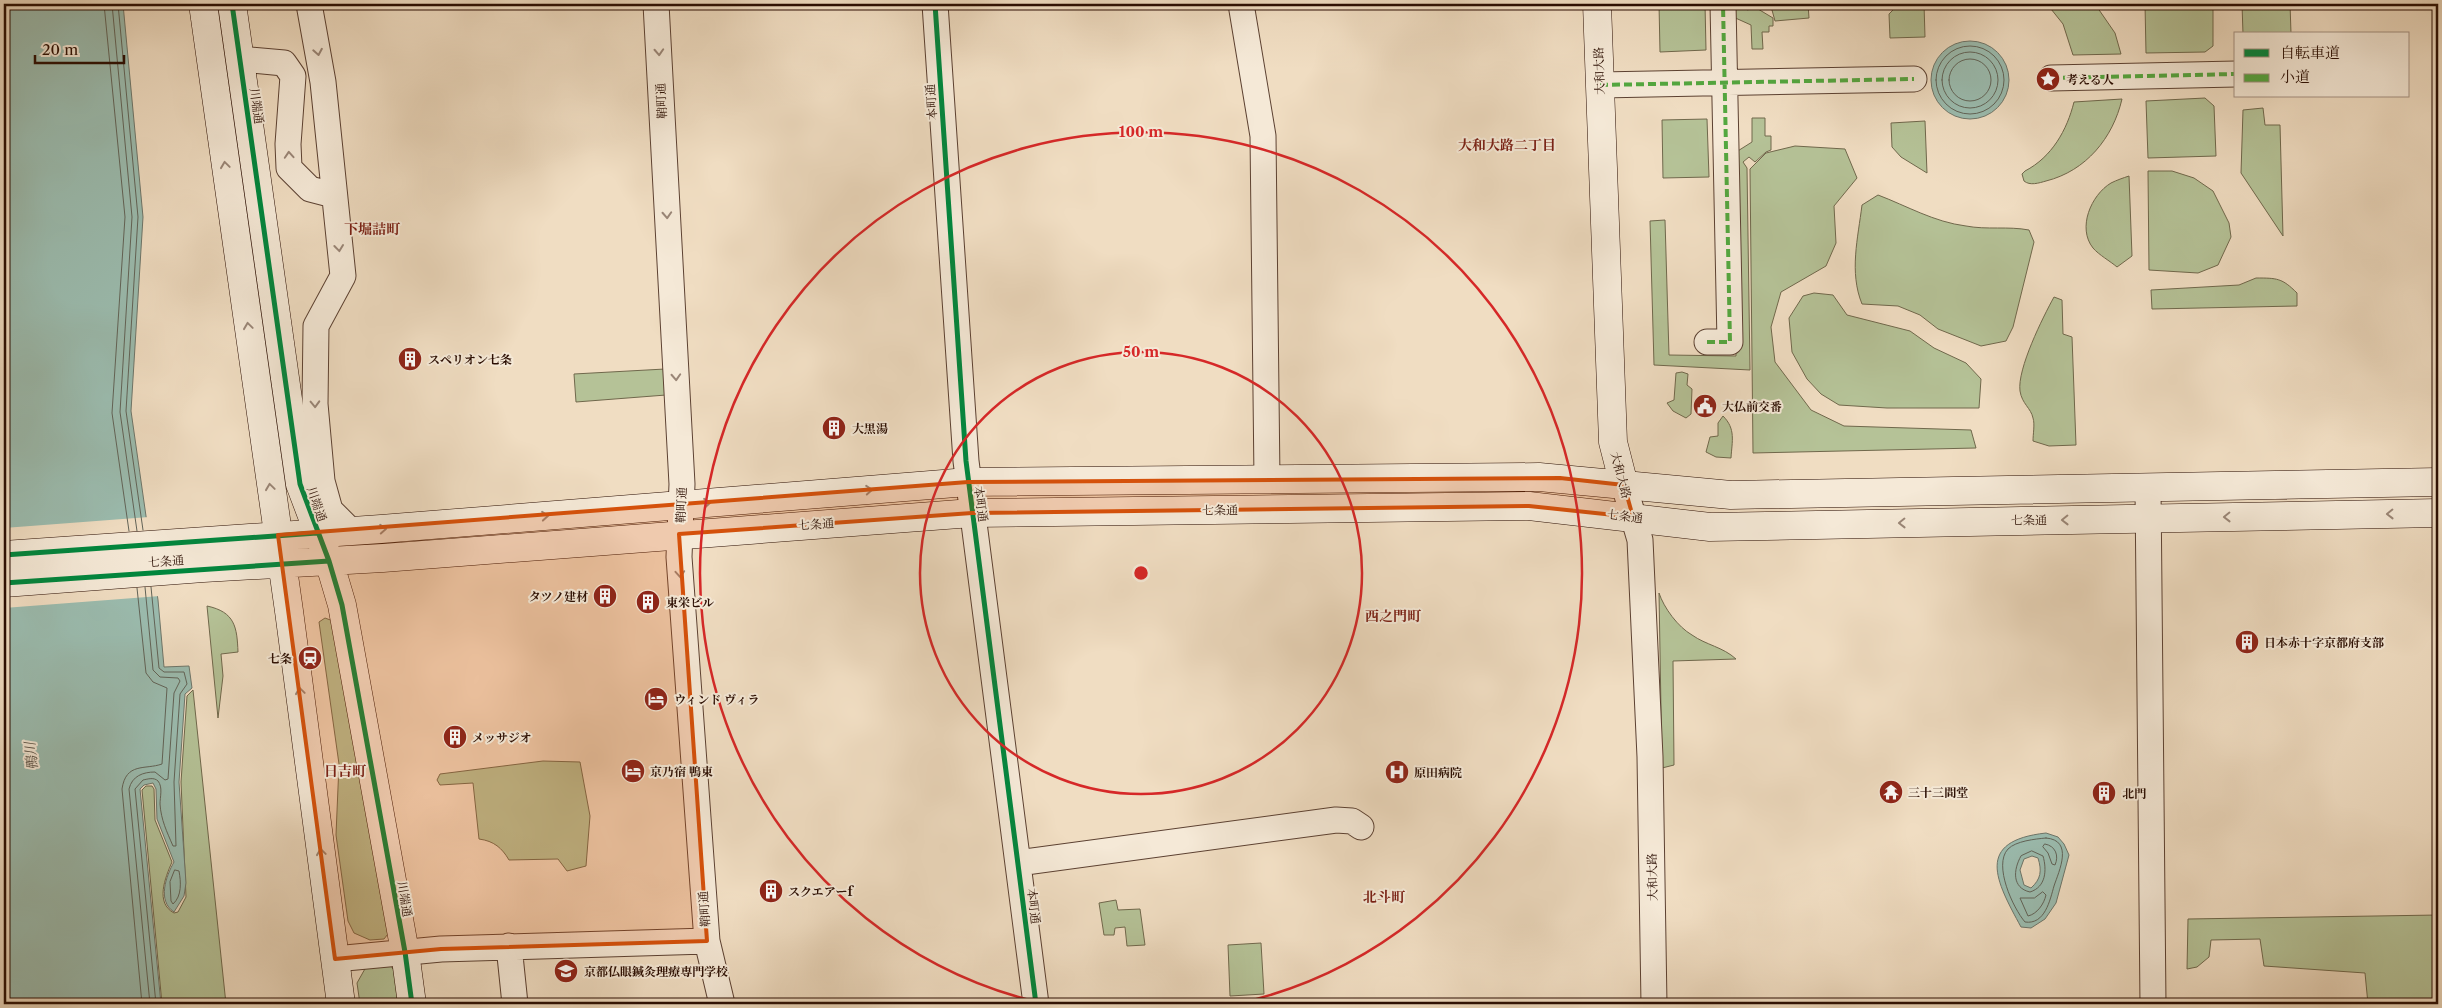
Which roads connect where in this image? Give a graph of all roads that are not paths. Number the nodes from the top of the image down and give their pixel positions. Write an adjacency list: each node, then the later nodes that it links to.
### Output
1 (203, 4): 30 (main road, one-way to 1)
2 (232, 4): 9 (main road, 川端通)
3 (309, 4): 15 (street, one-way to 15)
4 (656, 4): 22 (street, 鞘町通, one-way to 22)
5 (935, 4): 18 (street, 本町通)
6 (1242, 4): 17 (street)
7 (1597, 4): 14 (main road, 大和大路)
8 (1723, 4): 13 (street)
9 (240, 59): 15 (street, one-way to 9); 28 (main road, 川端通)
10 (2234, 74): 11 (street)
11 (2051, 78)
12 (1914, 80): 13 (street)
13 (1725, 83): 14 (street); 16 (street)
14 (1600, 85): 20 (main road, 大和大路)
15 (333, 195): 27 (street, one-way to 27)
16 (1707, 342)
17 (1266, 479): 18 (main road, 七条通); 20 (main road, 七条通)
18 (968, 482): 22 (main road, 七条通, one-way to 18); 24 (street, 本町通)
19 (2438, 482): 21 (main road, 七条通)
20 (1624, 485): 21 (main road, 七条通); 25 (street, 大和大路)
21 (2148, 489): 26 (street)
22 (681, 505): 27 (main road, 七条通, one-way to 22); 29 (street, 鞘町通)
23 (2438, 513): 26 (main road, 七条通, one-way to 26)
24 (972, 514): 25 (main road, 七条通); 29 (main road, 七条通); 36 (street, 本町通)
25 (1633, 517): 26 (main road, 七条通, one-way to 25); 46 (street, 大和大路)
26 (2148, 518): 47 (street)
27 (351, 531): 28 (main road, 七条通)
28 (317, 533): 30 (main road, 七条通); 32 (main road, 川端通)
29 (679, 534): 32 (main road, 七条通); 37 (street, 鞘町通, one-way to 37)
30 (278, 535): 31 (main road, 七条通); 33 (main road)
31 (4, 555)
32 (330, 561): 33 (main road, 七条通); 39 (main road, 川端通)
33 (282, 564): 34 (main road, 七条通); 40 (main road, one-way to 33)
34 (4, 583)
35 (1361, 827): 36 (street)
36 (1018, 863): 45 (street, 本町通)
37 (707, 941): 38 (street); 44 (street, 鞘町通)
38 (510, 946): 39 (street); 43 (street)
39 (405, 952): 40 (street); 42 (main road, 川端通)
40 (336, 958): 41 (main road)
41 (341, 1004)
42 (412, 1004)
43 (514, 1004)
44 (722, 1004)
45 (1036, 1004)
46 (1654, 1004)
47 (2153, 1004)

